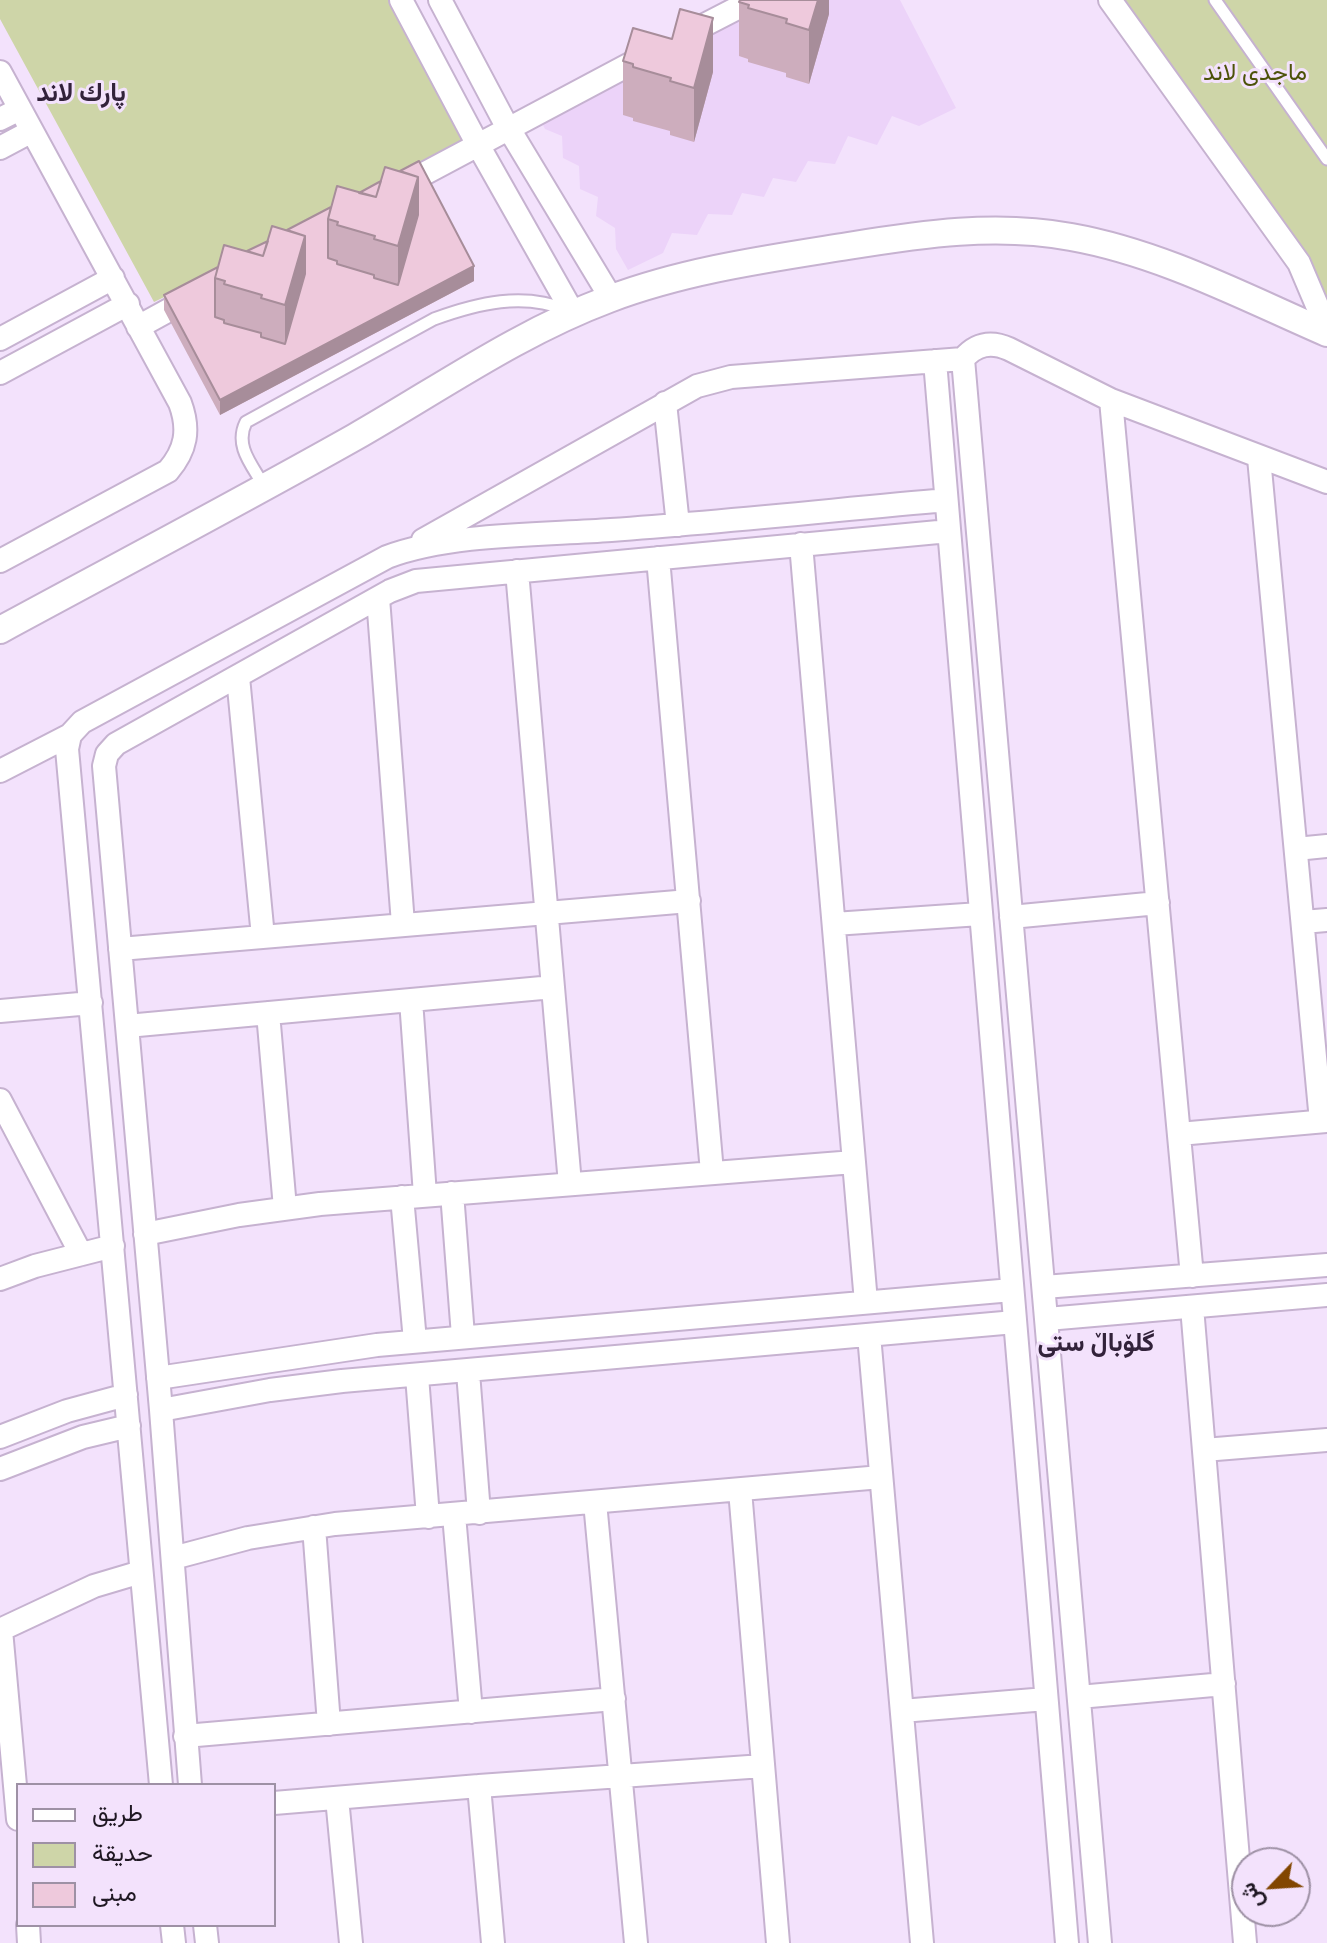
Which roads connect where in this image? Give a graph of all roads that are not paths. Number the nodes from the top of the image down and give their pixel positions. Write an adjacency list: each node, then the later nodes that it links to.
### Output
1 (401, 0): 11 (street)
2 (440, 0): 9 (street)
3 (753, 0): 9 (street)
4 (1110, 0): 21 (street)
5 (1215, 0): 13 (lane)
6 (0, 72): 7 (street)
7 (20, 109): 8 (street); 10 (street)
8 (0, 119)
9 (508, 127): 11 (street); 17 (street)
10 (32, 131): 12 (street); 15 (street)
11 (478, 145): 14 (street); 19 (street)
12 (0, 148)
13 (1327, 159)
14 (383, 196)
15 (113, 278): 18 (street); 22 (street)
16 (206, 290): 20 (street)
17 (611, 298): 19 (street); 21 (street)
18 (128, 304): 20 (street); 25 (street)
19 (573, 313): 30 (street); 30 (lane)
20 (138, 327): 37 (street)
21 (1327, 331)
22 (0, 339)
23 (963, 359): 24 (street); 26 (street); 50 (street)
24 (935, 361): 27 (street); 31 (street)
25 (0, 373)
26 (1111, 400): 28 (street); 47 (street)
27 (665, 403): 32 (street); 35 (street)
28 (1259, 458): 29 (street); 45 (street)
29 (1324, 484)
30 (264, 486): 40 (street)
31 (946, 500): 32 (street); 33 (street)
32 (678, 525): 35 (street)
33 (949, 531): 34 (street); 49 (street)
34 (801, 544): 36 (street); 54 (street)
35 (408, 549): 42 (street)
36 (658, 558): 38 (street); 46 (street)
37 (0, 561)
38 (517, 571): 39 (street); 48 (street)
39 (378, 598): 41 (street); 53 (street)
40 (0, 630)
41 (238, 677): 55 (street); 56 (street)
42 (70, 735): 43 (street); 59 (street)
43 (0, 771)
44 (1327, 846): 45 (street)
45 (1296, 849): 52 (street)
46 (689, 901): 48 (street); 67 (street)
47 (1158, 903): 50 (street); 65 (street)
48 (547, 913): 53 (street); 57 (street)
49 (980, 914): 54 (street); 80 (street)
50 (1011, 917): 79 (street)
51 (1327, 920): 52 (street)
52 (1303, 922): 64 (street)
53 (403, 924): 55 (street)
54 (834, 924): 66 (street)
55 (263, 937): 56 (street)
56 (120, 949): 62 (street)
57 (553, 987): 58 (street); 68 (street)
58 (411, 1000): 61 (street); 70 (street)
59 (91, 1003): 60 (street); 74 (street)
60 (0, 1011)
61 (268, 1013): 62 (street); 72 (street)
62 (127, 1026): 73 (street)
63 (0, 1100): 75 (street)
64 (1324, 1121): 65 (street)
65 (1179, 1134): 77 (street)
66 (854, 1162): 67 (street); 82 (street)
67 (712, 1172): 68 (street)
68 (570, 1184): 69 (street)
69 (452, 1193): 70 (street); 87 (street)
70 (425, 1195): 71 (street)
71 (402, 1197): 72 (street); 88 (street)
72 (285, 1208): 73 (street)
73 (145, 1234): 91 (street)
74 (113, 1246): 75 (street); 92 (street)
75 (81, 1254): 78 (street)
76 (1327, 1265): 77 (street)
77 (1192, 1276): 79 (street)
78 (0, 1279)
79 (1044, 1287): 84 (street)
80 (1012, 1290): 82 (street); 85 (street)
81 (1327, 1295): 83 (street)
82 (866, 1302): 87 (street)
83 (1192, 1307): 84 (street); 97 (street)
84 (1047, 1319): 110 (street)
85 (1015, 1322): 86 (street); 112 (street)
86 (869, 1335): 89 (street); 99 (street)
87 (463, 1336): 88 (street)
88 (415, 1341): 91 (street)
89 (468, 1372): 90 (street); 102 (street)
90 (417, 1376): 93 (street); 104 (street)
91 (158, 1378): 93 (street)
92 (126, 1395): 94 (street); 95 (street)
93 (161, 1410): 106 (street)
94 (129, 1426): 98 (street); 107 (street)
95 (0, 1437)
96 (1327, 1440): 97 (street)
97 (1204, 1450): 109 (street)
98 (0, 1469)
99 (881, 1477): 100 (street); 113 (street)
100 (740, 1490): 101 (street); 117 (street)
101 (595, 1502): 102 (street); 111 (street)
102 (479, 1513): 103 (street)
103 (454, 1515): 104 (street); 114 (street)
104 (428, 1517): 105 (street)
105 (314, 1527): 106 (street); 115 (street)
106 (173, 1558): 116 (street)
107 (141, 1572): 108 (street); 119 (street)
108 (0, 1630): 122 (street)
109 (1224, 1684): 110 (street); 134 (street)
110 (1079, 1697): 125 (street)
111 (614, 1699): 114 (street); 118 (street)
112 (1046, 1699): 113 (street); 126 (street)
113 (902, 1711): 131 (street)
114 (471, 1712): 115 (street)
115 (329, 1724): 116 (street)
116 (185, 1736): 120 (street)
117 (763, 1766): 118 (street); 130 (street)
118 (621, 1775): 121 (street); 129 (street)
119 (161, 1783)
120 (190, 1783)
121 (479, 1786): 123 (street); 128 (street)
122 (16, 1798)
123 (337, 1798): 124 (street); 127 (street)
124 (276, 1803)
125 (1092, 1849): 126 (street); 133 (street)
126 (1060, 1853): 132 (street)
127 (351, 1943)
128 (493, 1943)
129 (636, 1943)
130 (778, 1943)
131 (922, 1943)
132 (1067, 1943)
133 (1100, 1943)
134 (1245, 1943)

